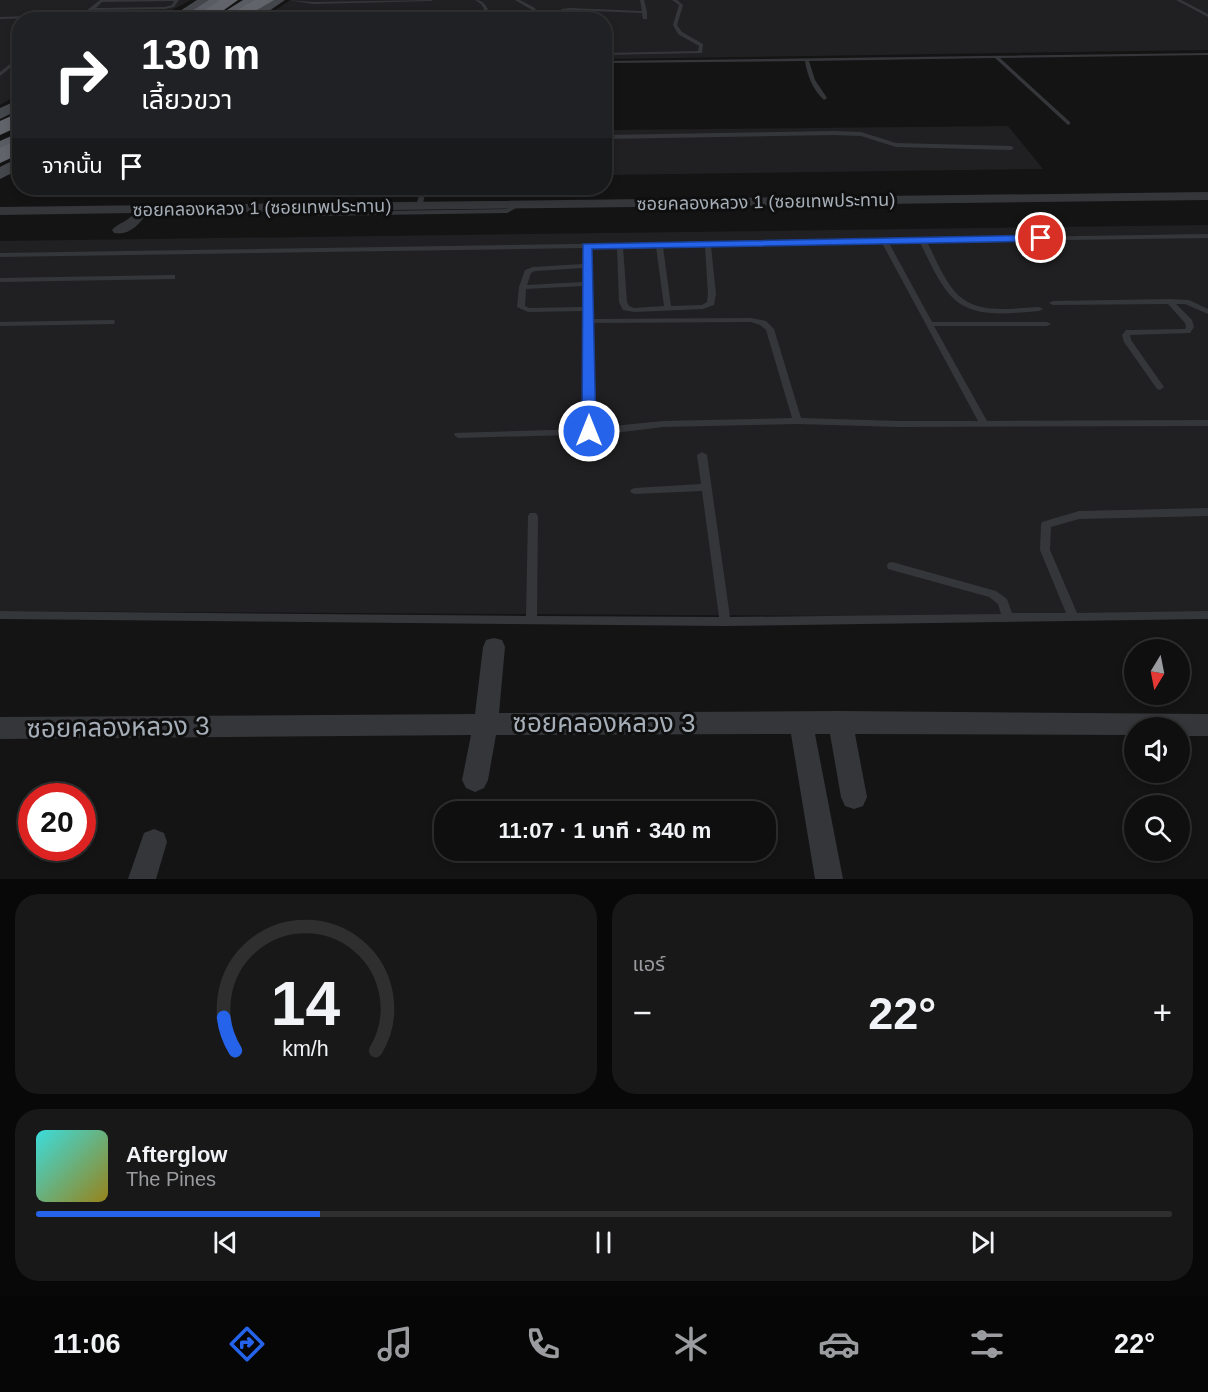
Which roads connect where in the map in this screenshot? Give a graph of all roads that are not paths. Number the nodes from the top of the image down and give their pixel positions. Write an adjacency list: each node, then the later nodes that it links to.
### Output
1 (205, 0): 19 (main road)
2 (219, 0): 20 (highway)
3 (231, 0): 21 (highway)
4 (253, 0): 22 (highway)
5 (267, 0): 23 (highway)
6 (279, 0): 24 (main road)
7 (290, 0): 8 (lane)
8 (430, 0)
9 (477, 0): 25 (lane)
10 (517, 0): 26 (lane)
11 (642, 0): 29 (lane)
12 (674, 0): 31 (lane)
13 (1178, 0): 30 (lane)
14 (101, 1): 15 (lane); 16 (lane)
15 (137, 8): 16 (lane); 18 (lane)
16 (91, 9): 17 (lane)
17 (88, 12)
18 (133, 12)
19 (187, 12)
20 (191, 12)
21 (211, 12)
22 (232, 12)
23 (243, 12)
24 (260, 12)
25 (484, 12)
26 (535, 12)
27 (562, 12): 28 (lane)
28 (608, 12)
29 (612, 12)
30 (1208, 16)
31 (612, 54)
32 (1207, 55): 33 (lane)
33 (996, 57): 34 (lane); 39 (lane)
34 (807, 60): 35 (lane); 38 (lane)
35 (612, 62)
36 (12, 64): 37 (lane)
37 (0, 75)
38 (824, 98)
39 (1068, 123)
40 (612, 137): 41 (lane)
41 (1011, 148)
42 (422, 195): 45 (lane)
43 (1208, 196): 44 (street, ซอยคลองหลวง 1 (ซอยเทพประทาน))
44 (518, 205): 45 (street, ซอยคลองหลวง 1 (ซอยเทพประทาน)); 46 (lane)
45 (419, 206): 46 (street, ซอยคลองหลวง 1 (ซอยเทพประทาน))
46 (313, 207): 47 (street, ซอยคลองหลวง 1 (ซอยเทพประทาน))
47 (143, 209): 48 (street, ซอยคลองหลวง 1 (ซอยเทพประทาน)); 49 (street)
48 (0, 211)
49 (119, 230)
50 (1208, 236): 51 (lane)
51 (922, 240): 52 (lane); 68 (lane)
52 (884, 241): 56 (lane); 73 (lane)
53 (586, 246): 54 (lane); 57 (lane); 58 (lane)
54 (620, 246): 55 (lane); 66 (lane)
55 (659, 246): 56 (lane); 66 (lane)
56 (708, 246): 66 (lane)
57 (0, 255)
58 (587, 266): 61 (lane); 62 (lane)
59 (172, 277): 60 (lane)
60 (4, 280): 63 (lane)
61 (587, 284): 62 (lane); 67 (lane)
62 (523, 287): 67 (lane)
63 (0, 288)
64 (1169, 302): 65 (lane); 69 (lane); 75 (lane)
65 (1053, 303)
66 (668, 308)
67 (587, 309): 70 (lane)
68 (1039, 309)
69 (1208, 312)
70 (588, 321): 76 (lane); 79 (lane)
71 (111, 322): 72 (lane)
72 (0, 324)
73 (930, 324): 74 (lane); 78 (lane)
74 (1047, 324)
75 (1160, 387)
76 (797, 421): 78 (lane); 79 (lane)
77 (1208, 423): 78 (lane)
78 (984, 424)
79 (589, 431): 80 (lane)
80 (458, 435)
81 (702, 455): 82 (lane)
82 (707, 487): 83 (lane); 92 (lane)
83 (635, 491)
84 (1208, 512): 90 (lane)
85 (533, 516): 91 (lane)
86 (892, 566): 89 (lane)
87 (0, 615): 91 (lane)
88 (1208, 615): 90 (lane)
89 (1007, 616): 90 (lane); 92 (lane)
90 (1072, 616)
91 (531, 620): 92 (lane)
92 (725, 622)
93 (494, 647): 95 (street)
94 (840, 722): 96 (street, ซอยคลองหลวง 3); 97 (street, ซอยคลองหลวง 3); 100 (street)
95 (486, 723): 96 (street, ซอยคลองหลวง 3); 98 (street, ซอยคลองหลวง 3); 99 (street)
96 (801, 724): 103 (street)
97 (1208, 725)
98 (0, 728)
99 (475, 780)
100 (854, 797)
101 (154, 842): 102 (street)
102 (142, 879)
103 (829, 879)

